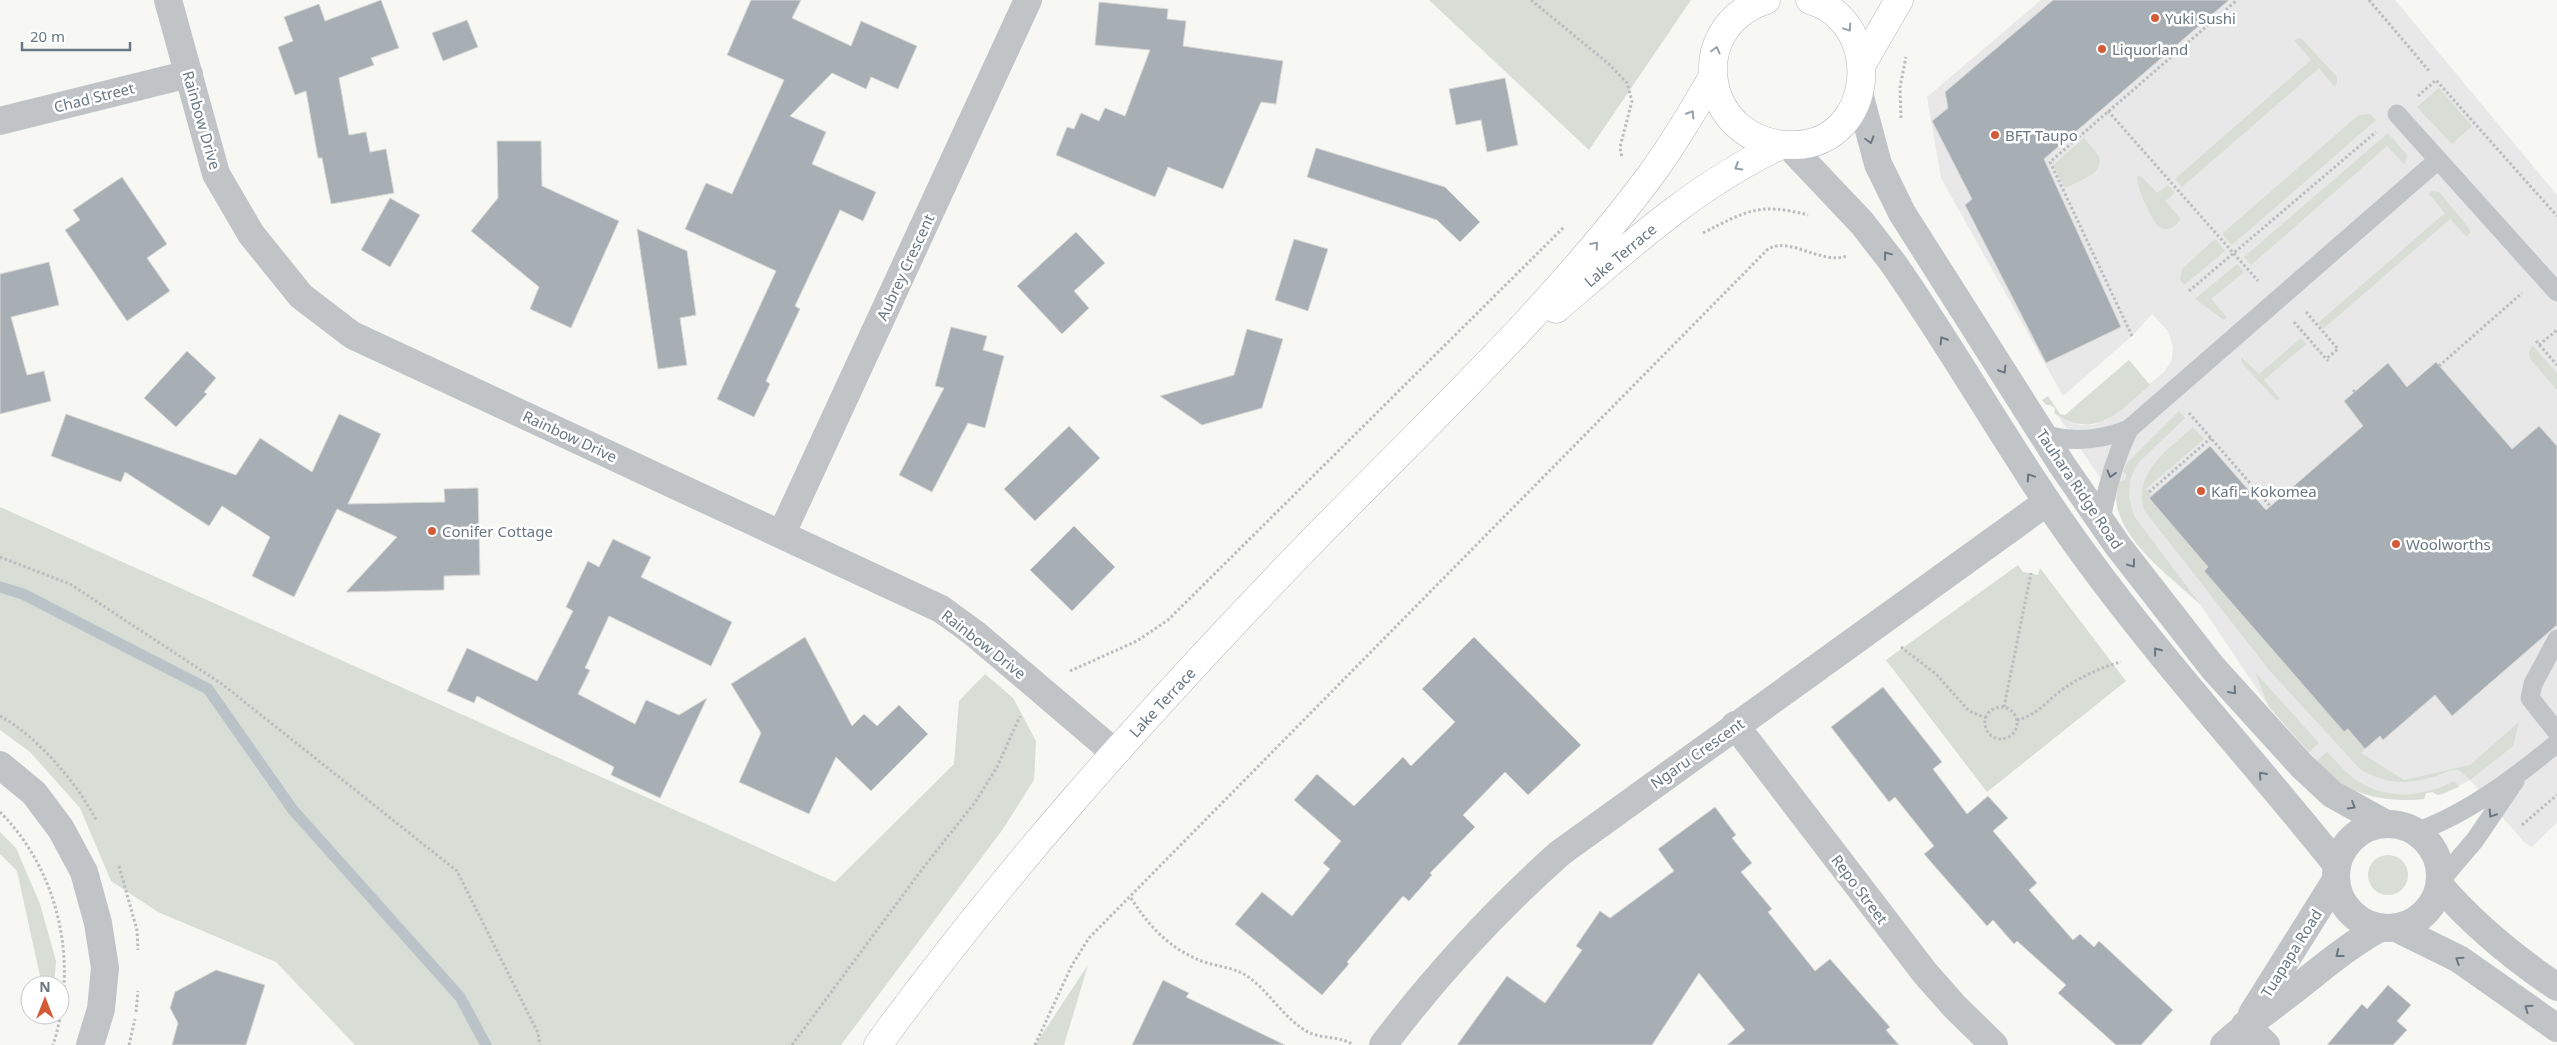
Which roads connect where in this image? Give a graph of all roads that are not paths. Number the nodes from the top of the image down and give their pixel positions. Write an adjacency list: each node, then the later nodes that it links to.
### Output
1 (168, 0): 7 (street, Rainbow Drive)
2 (1028, 0): 20 (street, Aubrey Crescent)
3 (1766, 0): 8 (main road, one-way to 3)
4 (1810, 0): 6 (main road, one-way to 6)
5 (1899, 0): 6 (main road)
6 (1862, 64): 9 (main road)
7 (189, 74): 11 (street, Chad Street); 20 (street, Rainbow Drive)
8 (1712, 78): 12 (main road); 15 (main road, Lake Terrace, one-way to 8)
9 (1859, 93): 12 (main road); 17 (street, Tauhara Ridge Road, one-way to 17)
10 (2397, 114): 13 (lane)
11 (0, 121)
12 (1784, 145): 15 (main road, Lake Terrace, one-way to 15); 18 (street, one-way to 12)
13 (2438, 160): 14 (lane); 16 (lane)
14 (2557, 292)
15 (1471, 381): 25 (main road, Lake Terrace)
16 (2130, 429): 17 (lane); 19 (lane, one-way to 19)
17 (2042, 433): 19 (street, Tauhara Ridge Road)
18 (2047, 502): 22 (street, Ngaru Crescent); 30 (street, one-way to 18)
19 (2101, 522): 28 (street, Tauhara Ridge Road, one-way to 28)
20 (782, 533): 25 (street, Rainbow Drive)
21 (2557, 640): 23 (lane)
22 (1735, 725): 38 (street, Ngaru Crescent); 39 (street, Repo Street)
23 (2557, 732)
24 (2557, 742): 27 (lane)
25 (1114, 752): 37 (main road, Lake Terrace)
26 (0, 765): 36 (street)
27 (2520, 774): 29 (lane); 31 (lane, one-way to 31)
28 (2386, 824): 29 (street, Tauhara Ridge Road); 30 (street)
29 (2416, 832): 31 (street, Tauhara Ridge Road)
30 (2336, 872): 32 (street); 34 (street, Tuapapa Road)
31 (2440, 883): 32 (street); 33 (street)
32 (2388, 928): 34 (street, Tuapapa Road, one-way to 34); 35 (street, one-way to 32)
33 (2557, 988)
34 (2245, 1025): 40 (street, Tuapapa Road); 41 (street)
35 (2557, 1028)
36 (90, 1045)
37 (878, 1045)
38 (1384, 1045)
39 (1994, 1045)
40 (2224, 1045)
41 (2266, 1045)

